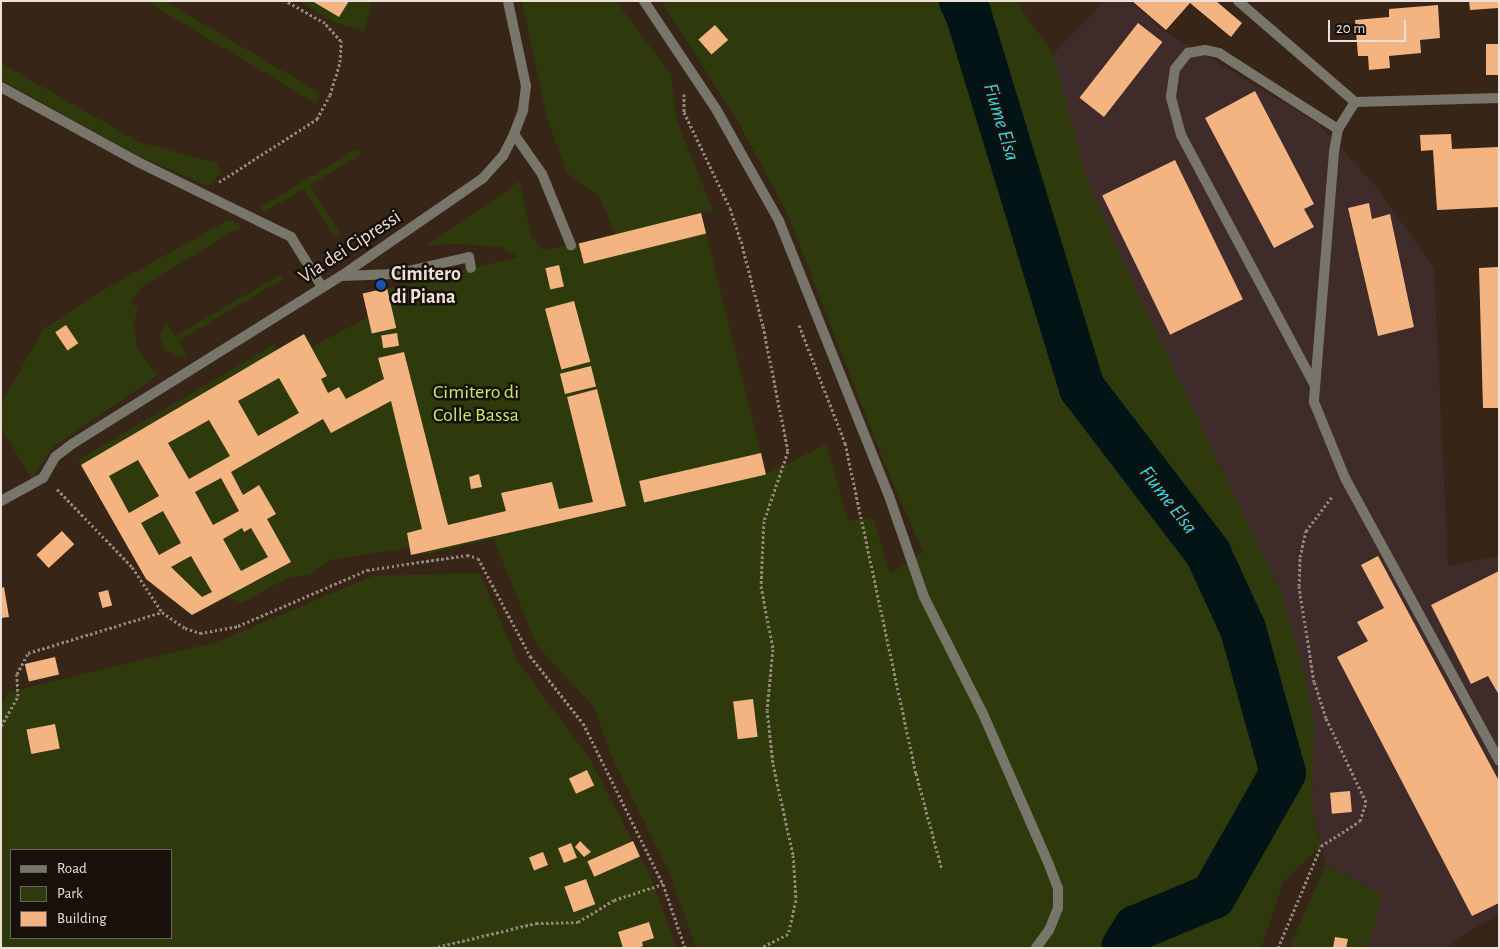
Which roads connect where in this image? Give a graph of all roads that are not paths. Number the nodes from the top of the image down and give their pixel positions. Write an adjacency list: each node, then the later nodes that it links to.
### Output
1 (508, 1): 8 (street, Via dei Cipressi)
2 (644, 1): 16 (street)
3 (1238, 1): 6 (street)
4 (1, 87): 12 (street)
5 (1499, 98): 6 (street)
6 (1355, 102): 7 (street)
7 (1338, 129): 13 (street); 13 (street)
8 (514, 134): 9 (street); 11 (street, Via dei Cipressi)
9 (571, 245)
10 (471, 268): 11 (street)
11 (341, 276): 12 (street, Via dei Cipressi)
12 (322, 286): 14 (street, Via dei Cipressi)
13 (1314, 384): 15 (street)
14 (1, 501)
15 (1499, 761)
16 (1036, 948)

